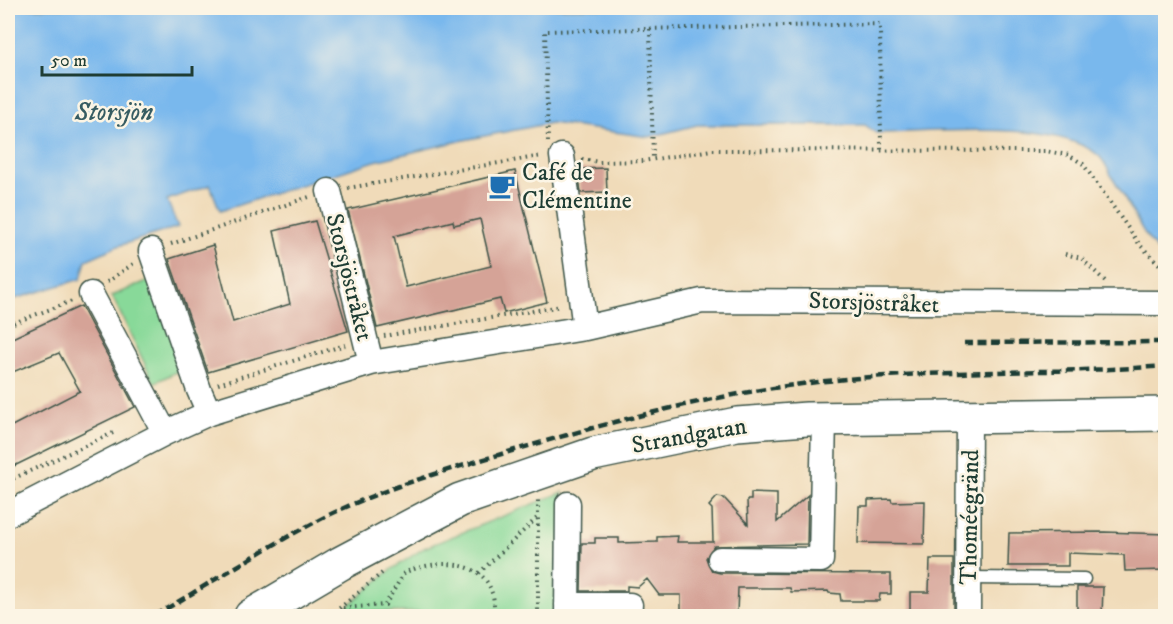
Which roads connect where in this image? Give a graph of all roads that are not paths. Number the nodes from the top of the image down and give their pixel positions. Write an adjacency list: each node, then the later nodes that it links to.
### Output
1 (555, 156): 6 (street)
2 (329, 191): 7 (street, Storsjöstråket)
3 (151, 251): 8 (street)
4 (91, 294): 12 (street)
5 (1166, 303): 6 (street, Storsjöstråket)
6 (585, 328): 7 (street, Storsjöstråket)
7 (371, 363): 8 (street, Storsjöstråket)
8 (209, 413): 12 (street, Storsjöstråket)
9 (1166, 414): 10 (main road, Strandgatan)
10 (969, 417): 11 (main road, Strandgatan); 16 (street, Thoméegränd)
11 (824, 419): 15 (street); 20 (main road, Strandgatan)
12 (165, 433): 14 (street, Storsjöstråket)
13 (568, 504): 19 (street)
14 (8, 514)
15 (720, 559)
16 (968, 578): 17 (lane); 21 (street, Thoméegränd)
17 (1084, 579)
18 (630, 605): 19 (street)
19 (567, 611)
20 (251, 616)
21 (968, 616)

